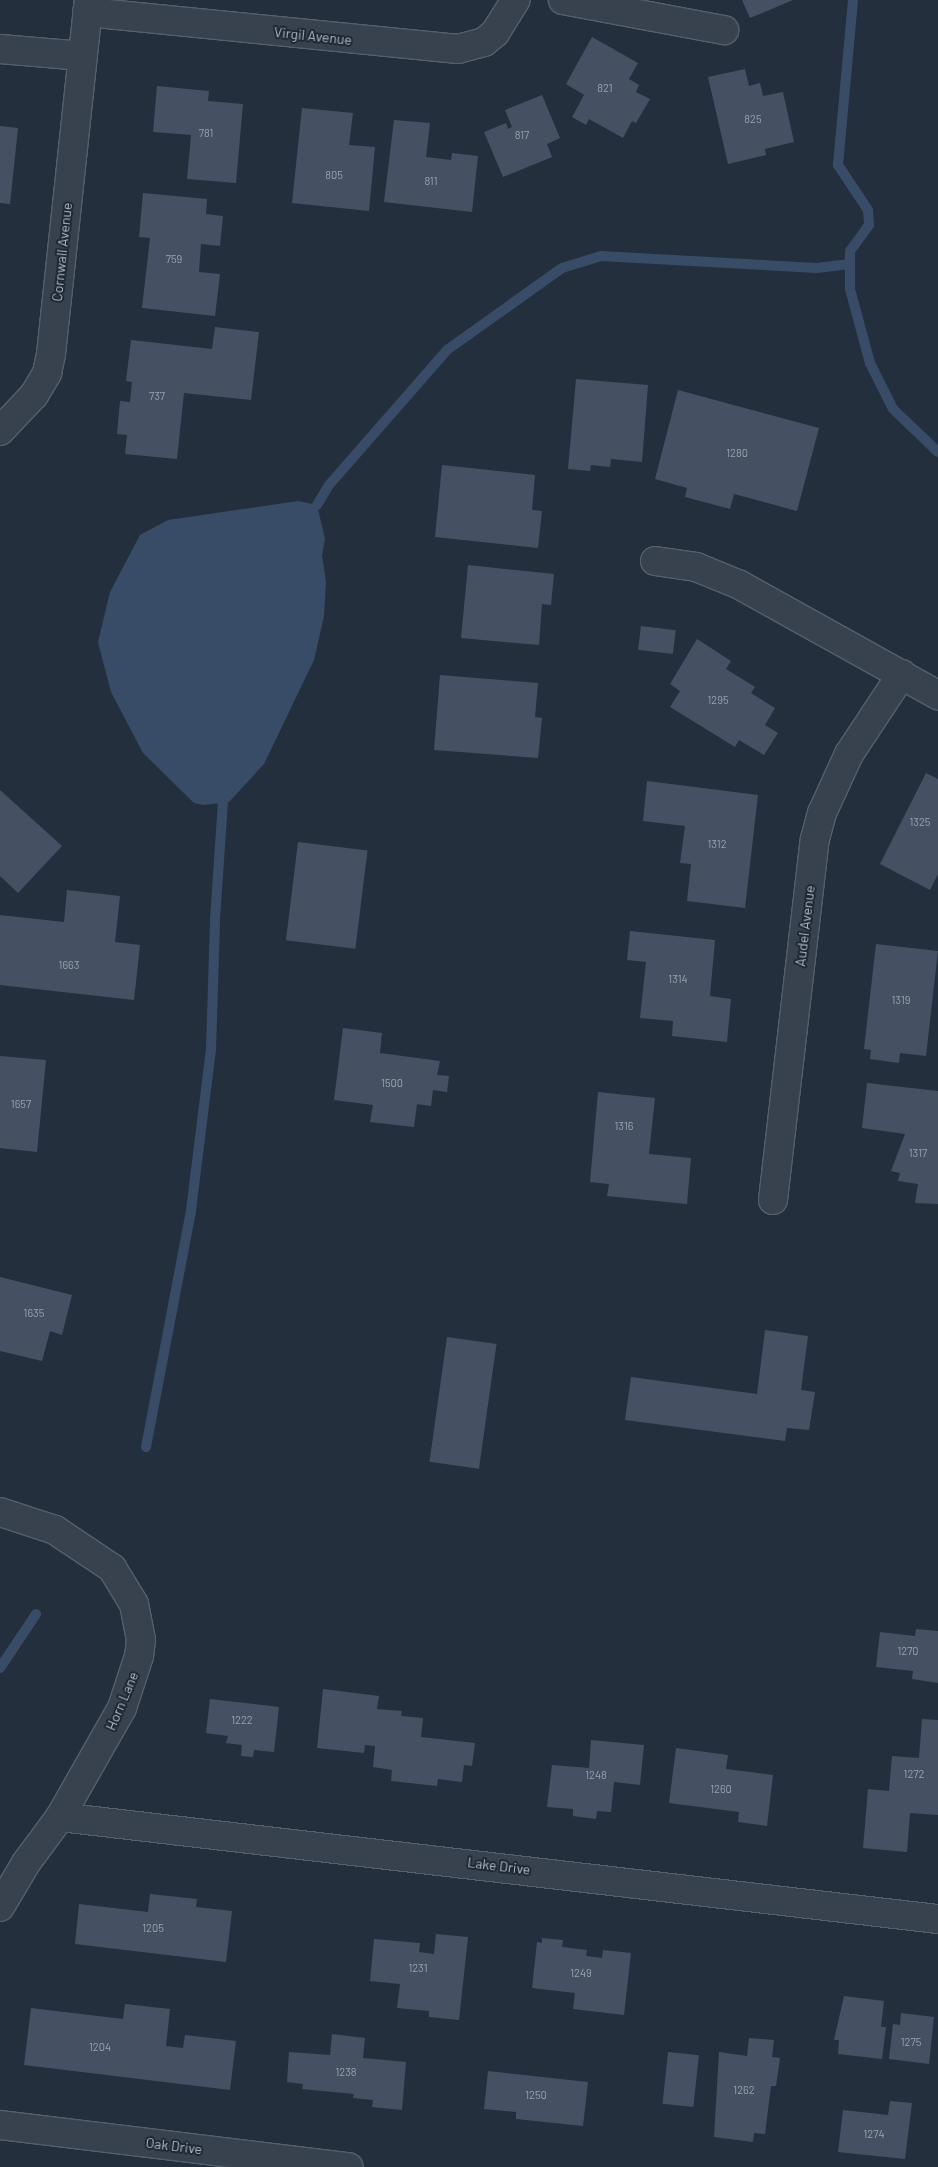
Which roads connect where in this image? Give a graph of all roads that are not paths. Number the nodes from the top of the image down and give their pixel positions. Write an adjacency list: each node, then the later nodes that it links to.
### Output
1 (516, 0): 3 (street, Virgil Avenue)
2 (563, 0): 4 (street)
3 (88, 6): 6 (street, Cornwall Avenue)
4 (724, 30)
5 (0, 49): 6 (street)
6 (83, 56): 7 (street, Cornwall Avenue)
7 (0, 431)
8 (655, 561): 9 (street)
9 (902, 674): 10 (street); 11 (street, Audel Avenue)
10 (938, 695)
11 (773, 1200)
12 (0, 1512): 13 (street, Horn Lane)
13 (60, 1816): 14 (street, Horn Lane); 15 (street, Lake Drive)
14 (0, 1907)
15 (938, 1919)
16 (0, 2125): 17 (street, Oak Drive)
17 (348, 2167)

